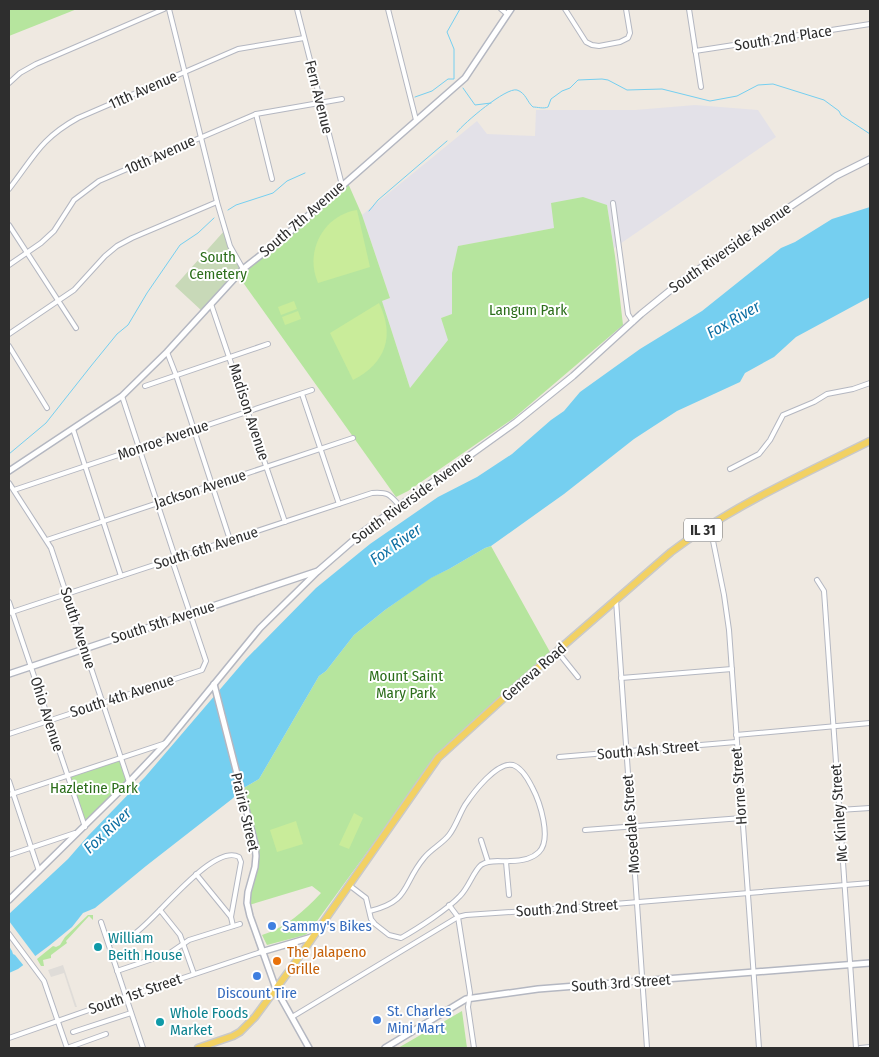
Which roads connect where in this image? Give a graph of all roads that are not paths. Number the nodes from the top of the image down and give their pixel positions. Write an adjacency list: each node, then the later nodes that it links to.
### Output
1 (164, 9): 15 (street)
2 (169, 9): 14 (street)
3 (296, 9): 12 (street, Fern Avenue)
4 (388, 9): 20 (street)
5 (501, 9): 10 (street)
6 (511, 9): 10 (street, South 7th Avenue)
7 (565, 9): 8 (street)
8 (626, 9)
9 (689, 9): 13 (street)
10 (507, 14): 20 (street, South 7th Avenue)
11 (870, 24): 13 (street, South 2nd Place)
12 (304, 38): 14 (street, 11th Avenue); 18 (street, Fern Avenue)
13 (695, 51): 16 (street)
14 (184, 72): 21 (street); 25 (street, 11th Avenue)
15 (9, 83)
16 (701, 86)
17 (342, 99): 18 (street, 10th Avenue)
18 (321, 103): 19 (street, 10th Avenue); 24 (street, Fern Avenue)
19 (256, 114): 21 (street, 10th Avenue); 23 (street)
20 (416, 120): 24 (street, South 7th Avenue)
21 (201, 137): 26 (street); 29 (street, 10th Avenue)
22 (870, 159): 34 (main road, South Riverside Avenue)
23 (272, 179)
24 (342, 185): 31 (street, South 7th Avenue)
25 (9, 189)
26 (218, 202): 31 (street); 32 (street)
27 (613, 203): 34 (street)
28 (9, 225): 29 (street)
29 (26, 254): 30 (street, 10th Avenue); 32 (street)
30 (9, 266)
31 (243, 269): 33 (street, South 7th Avenue)
32 (58, 302): 35 (street); 36 (street)
33 (211, 303): 39 (street, South 7th Avenue); 40 (street, Madison Avenue)
34 (633, 322): 64 (main road, South Riverside Avenue)
35 (76, 328)
36 (9, 334)
37 (268, 344): 40 (street)
38 (9, 346): 47 (street)
39 (167, 352): 41 (street); 46 (street, South 7th Avenue)
40 (230, 357): 41 (street); 48 (street, Madison Avenue)
41 (176, 376): 43 (street); 50 (street)
42 (870, 383): 57 (street)
43 (145, 386)
44 (312, 390): 45 (street, Monroe Avenue)
45 (302, 394): 48 (street, Monroe Avenue); 54 (street)
46 (122, 396): 49 (street, South 7th Avenue); 53 (street)
47 (47, 408)
48 (248, 412): 50 (street, Monroe Avenue); 56 (street, Madison Avenue)
49 (73, 429): 55 (street); 58 (street, South 7th Avenue)
50 (194, 430): 53 (street, Monroe Avenue); 60 (street)
51 (353, 438): 54 (street, Jackson Avenue)
52 (870, 441): 67 (main road, Geneva Road / IL 31)
53 (140, 448): 55 (street, Monroe Avenue); 62 (street)
54 (321, 449): 56 (street, Jackson Avenue); 63 (street)
55 (86, 467): 61 (street, Monroe Avenue); 65 (street)
56 (266, 467): 60 (street, Jackson Avenue); 66 (street, Madison Avenue)
57 (730, 469)
58 (9, 471)
59 (9, 483): 61 (street, South Avenue)
60 (212, 485): 62 (street, Jackson Avenue); 69 (street)
61 (14, 490): 68 (street, South Avenue)
62 (158, 503): 65 (street, Jackson Avenue); 70 (street)
63 (339, 504): 64 (street, South 6th Avenue); 66 (street, South 6th Avenue)
64 (399, 505): 71 (main road, South Riverside Avenue)
65 (104, 521): 68 (street, Jackson Avenue); 72 (street)
66 (285, 522): 69 (street, South 6th Avenue)
67 (710, 526): 75 (main road, Geneva Road / IL 31); 82 (street, Horne Street)
68 (47, 540): 74 (street, South Avenue)
69 (230, 540): 70 (street, South 6th Avenue)
70 (174, 558): 72 (street, South 6th Avenue); 78 (street)
71 (318, 571): 78 (main road, South 5th Avenue); 86 (street, South Riverside Avenue)
72 (121, 576): 74 (street, South 6th Avenue)
73 (817, 580): 90 (street, Mc Kinley Street)
74 (67, 594): 77 (street, South 6th Avenue); 79 (street, South Avenue)
75 (616, 600): 80 (main road, Geneva Road / IL 31); 85 (street, Mosedale Street)
76 (9, 602): 77 (street, Ohio Avenue)
77 (11, 612): 81 (street, Ohio Avenue)
78 (190, 614): 79 (main road, South 5th Avenue); 87 (street, South 4th Avenue)
79 (85, 648): 81 (main road, South 5th Avenue); 87 (street, South Avenue)
80 (557, 651): 84 (street); 117 (main road, Geneva Road / IL 31)
81 (31, 666): 83 (main road, South 5th Avenue); 88 (street, Ohio Avenue)
82 (732, 668): 85 (street); 92 (street, Horne Street)
83 (9, 674)
84 (578, 677)
85 (621, 678): 95 (street, Mosedale Street)
86 (214, 684): 93 (street, South Riverside Avenue); 135 (street, Prairie Street)
87 (103, 702): 88 (street, South 4th Avenue); 96 (street, South Avenue)
88 (49, 721): 91 (street, South 4th Avenue); 98 (street, Ohio Avenue)
89 (870, 723): 90 (street)
90 (832, 726): 92 (street); 103 (street, Mc Kinley Street)
91 (9, 734)
92 (736, 735): 94 (street, Horne Street)
93 (166, 742): 96 (street); 100 (street, South Riverside Avenue)
94 (736, 742): 95 (street, South Ash Street); 104 (street, Horne Street)
95 (626, 751): 97 (street, South Ash Street); 106 (street, Mosedale Street)
96 (121, 757): 98 (street); 100 (street, South Avenue)
97 (559, 757)
98 (67, 775): 101 (street); 105 (street, Ohio Avenue)
99 (9, 781): 101 (street)
100 (129, 782): 105 (street, South Riverside Avenue)
101 (11, 794): 110 (street)
102 (870, 808): 103 (street)
103 (839, 810): 118 (street, Mc Kinley Street)
104 (742, 818): 106 (street); 119 (street, Horne Street)
105 (84, 827): 108 (street, South Riverside Avenue)
106 (631, 827): 107 (street); 122 (street, Mosedale Street)
107 (585, 830)
108 (80, 832): 110 (street); 114 (street, South Riverside Avenue)
109 (481, 840): 112 (street)
110 (31, 847): 111 (street); 114 (street)
111 (9, 856)
112 (488, 862): 113 (street); 123 (street)
113 (506, 862): 120 (street); 125 (street)
114 (39, 871): 121 (street, South Riverside Avenue)
115 (196, 874): 124 (street); 126 (street); 126 (street)
116 (870, 883): 118 (street, South 2nd Street)
117 (349, 885): 125 (street); 132 (main road, Geneva Road / IL 31)
118 (844, 885): 119 (street, South 2nd Street); 137 (street, Mc Kinley Street)
119 (747, 893): 122 (street, South 2nd Street); 139 (street, Horne Street)
120 (509, 895)
121 (9, 900)
122 (636, 902): 127 (street, South 2nd Street); 141 (street, Mosedale Street)
123 (449, 905): 125 (street); 127 (street)
124 (160, 910): 133 (street); 134 (street)
125 (370, 911)
126 (230, 917): 130 (street)
127 (458, 917): 144 (street); 146 (street, South 2nd Street)
128 (101, 922): 133 (street)
129 (240, 924): 130 (street)
130 (234, 926): 134 (street)
131 (9, 934): 147 (street)
132 (312, 937): 135 (street); 142 (main road, Geneva Road / IL 31)
133 (108, 943): 138 (street)
134 (183, 944): 138 (street); 140 (street)
135 (261, 952): 140 (street, South 1st Street); 142 (street, Prairie Street)
136 (870, 963): 137 (street, South 3rd Street)
137 (850, 964): 139 (street, South 3rd Street); 160 (street, Mc Kinley Street)
138 (118, 971): 143 (street)
139 (754, 973): 141 (street, South 3rd Street); 159 (street, Horne Street)
140 (194, 974): 143 (street, South 1st Street)
141 (642, 982): 144 (street, South 3rd Street); 158 (street, Mosedale Street)
142 (276, 989): 146 (street, Prairie Street); 154 (main road, IL 31)
143 (126, 996): 145 (street); 147 (street, South 1st Street)
144 (469, 999): 156 (street, South 3rd Street); 157 (street)
145 (131, 1013): 148 (street); 153 (street)
146 (292, 1017): 155 (street, Prairie Street)
147 (58, 1021): 150 (street, South 1st Street); 152 (street)
148 (73, 1032)
149 (106, 1034): 152 (street)
150 (9, 1038)
151 (870, 1047): 161 (street)
152 (67, 1048)
153 (143, 1048)
154 (198, 1048)
155 (309, 1048)
156 (388, 1048)
157 (474, 1048)
158 (647, 1048)
159 (759, 1048)
160 (856, 1048)
161 (860, 1048)

